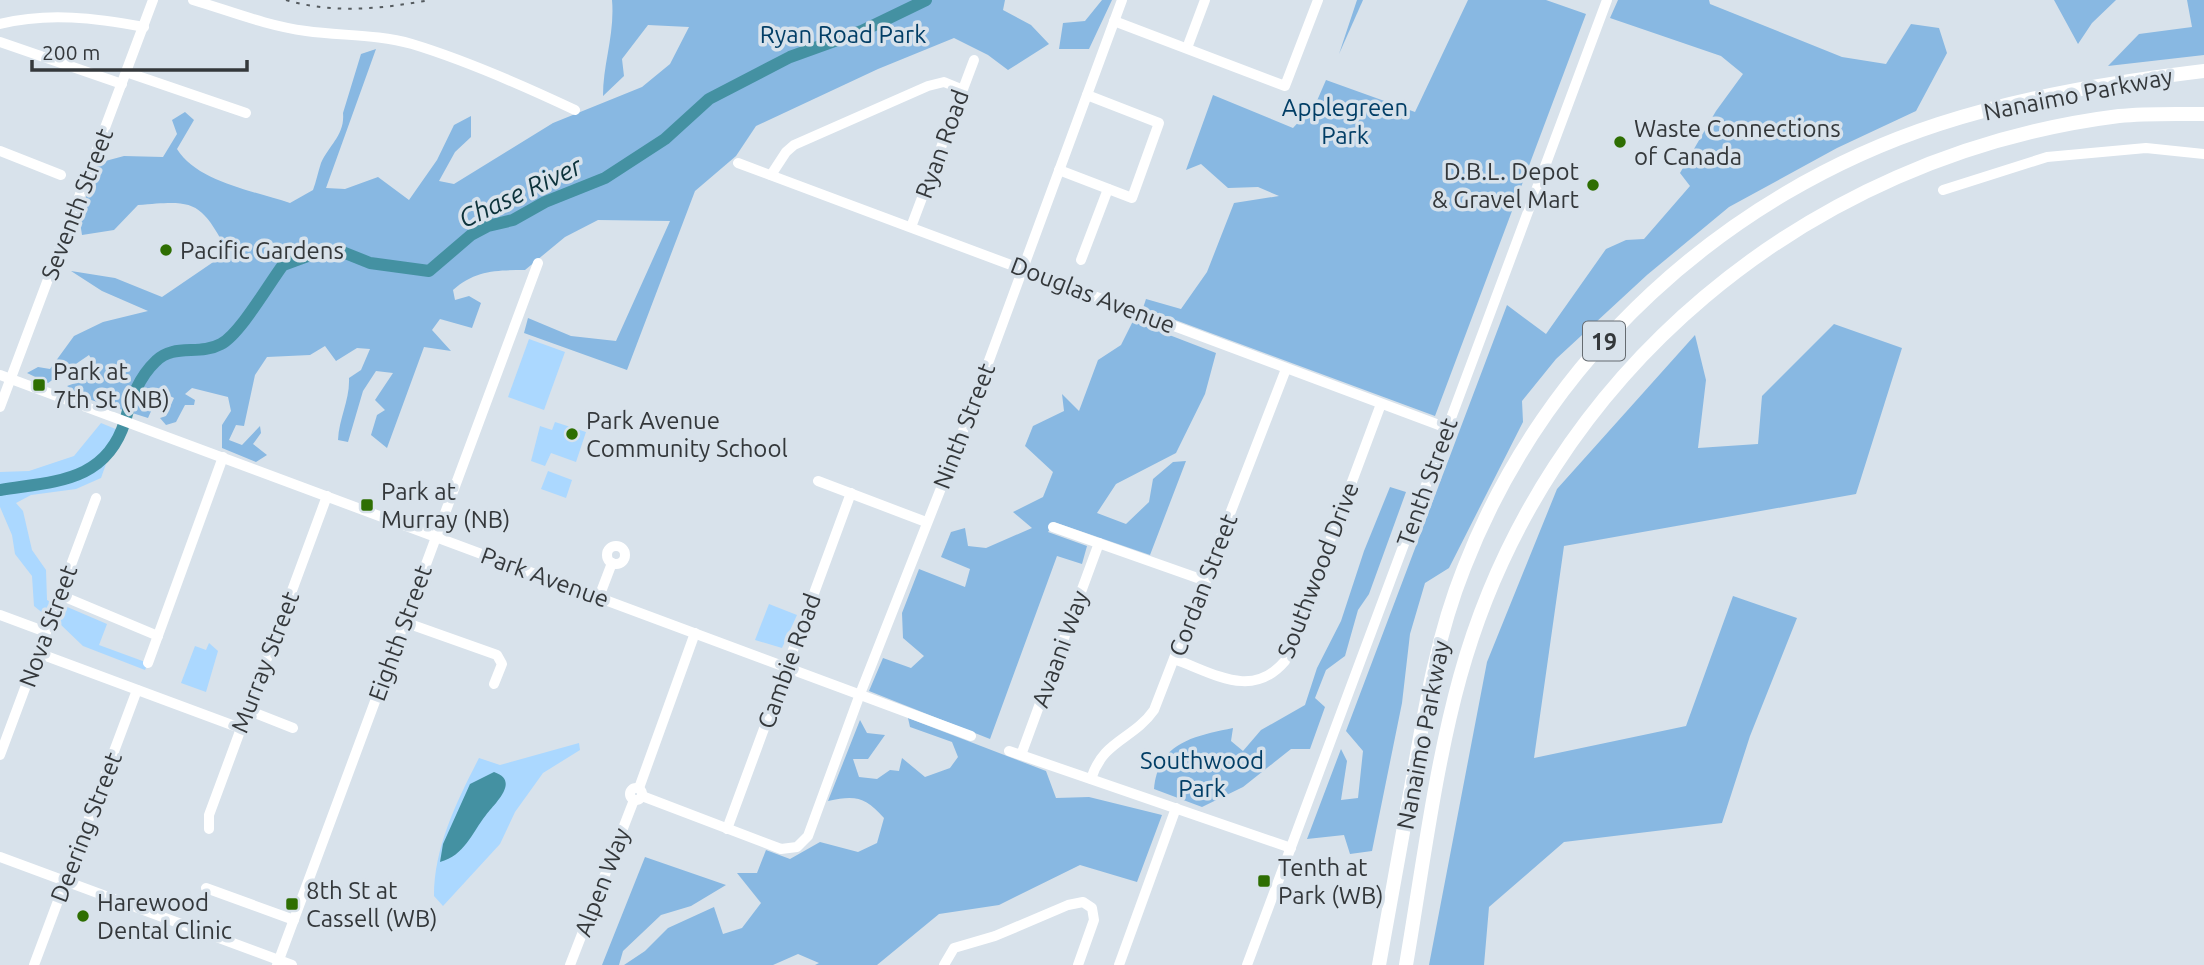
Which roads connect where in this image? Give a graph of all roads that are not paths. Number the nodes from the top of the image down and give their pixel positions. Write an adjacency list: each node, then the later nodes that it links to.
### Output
1 (153, 0): 9 (street, Seventh Street)
2 (192, 0): 18 (street)
3 (1122, 0): 7 (street, Ninth Street)
4 (1205, 0): 11 (street)
5 (1318, 0): 11 (street)
6 (1607, 0): 38 (street, Tenth Street)
7 (1114, 20): 11 (street); 17 (street, Ninth Street)
8 (0, 24): 9 (street)
9 (144, 27): 14 (street, Seventh Street)
10 (0, 42): 15 (street)
11 (1187, 48)
12 (974, 60): 16 (street, Ryan Road)
13 (2204, 71): 89 (highway, Nanaimo Parkway / 19)
14 (126, 72): 15 (street, Seventh Street); 19 (street)
15 (122, 84): 35 (street, Seventh Street)
16 (961, 89): 26 (street); 29 (street, Ryan Road)
17 (1087, 95): 24 (street, Ninth Street); 27 (street)
18 (575, 110)
19 (246, 113)
20 (2204, 114): 90 (highway, Nanaimo Parkway / 19)
21 (0, 151): 25 (street)
22 (2204, 154): 28 (street)
23 (738, 163): 26 (street, Douglas Avenue)
24 (1059, 170): 27 (street); 32 (street, Ninth Street)
25 (61, 175)
26 (771, 175): 29 (street, Douglas Avenue)
27 (1108, 189): 30 (street)
28 (1943, 190)
29 (911, 227): 32 (street, Douglas Avenue)
30 (1081, 260)
31 (538, 262): 46 (street, Eighth Street)
32 (1023, 269): 33 (street, Douglas Avenue); 44 (street, Ninth Street)
33 (1286, 369): 36 (street, Douglas Avenue); 49 (street, Cordan Street)
34 (0, 375): 35 (street, Park Avenue)
35 (11, 379): 37 (street, Seventh Street); 39 (street, Park Avenue)
36 (1381, 404): 38 (street, Douglas Avenue); 58 (street, Southwood Drive)
37 (0, 407)
38 (1447, 428): 76 (street, Tenth Street)
39 (223, 457): 42 (street, Park Avenue); 56 (street)
40 (818, 481): 41 (street)
41 (850, 493): 44 (street); 60 (street, Cambie Road)
42 (327, 496): 46 (street, Park Avenue); 64 (street, Murray Street)
43 (96, 498): 50 (street, Nova Street)
44 (926, 522): 63 (street, Ninth Street)
45 (1053, 527): 47 (street)
46 (436, 536): 51 (street, Park Avenue); 53 (street, Eighth Street)
47 (1099, 543): 49 (street); 70 (street, Avaani Way)
48 (612, 563): 51 (street)
49 (1206, 581): 58 (street, Cordan Street)
50 (60, 595): 54 (street, Nova Street); 56 (street)
51 (599, 597): 55 (street, Park Avenue)
52 (0, 615): 54 (street)
53 (404, 622): 61 (street); 80 (street, Eighth Street)
54 (46, 632): 57 (street, Nova Street)
55 (695, 633): 60 (street, Park Avenue); 72 (street, Alpen Way)
56 (158, 636): 59 (street)
57 (38, 653): 62 (street); 69 (street, Nova Street)
58 (1174, 659): 71 (street, Cordan Street)
59 (148, 663)
60 (787, 667): 63 (street, Park Avenue); 75 (street, Cambie Road)
61 (494, 684)
62 (137, 690): 65 (street); 78 (street, Deering Street)
63 (860, 694): 67 (street, Park Avenue); 75 (street, Ninth Street)
64 (247, 710): 65 (street, Murray Street); 66 (street)
65 (240, 728): 74 (street, Murray Street)
66 (293, 728)
67 (971, 736)
68 (1009, 751): 70 (street)
69 (0, 755)
70 (1021, 755): 71 (street)
71 (1091, 779): 73 (street)
72 (638, 795): 75 (street); 84 (street, Alpen Way)
73 (1176, 808): 76 (street); 87 (street)
74 (209, 829)
75 (727, 830)
76 (1291, 848): 88 (street, Tenth Street)
77 (0, 857): 78 (street)
78 (65, 881): 81 (street); 82 (street, Deering Street)
79 (206, 888): 80 (street)
80 (294, 920): 81 (street, Eighth Street)
81 (278, 963): 83 (street)
82 (34, 965)
83 (292, 965)
84 (570, 965)
85 (944, 965): 86 (street)
86 (1078, 965)
87 (1119, 965)
88 (1247, 965)
89 (1379, 965)
90 (1406, 965)

